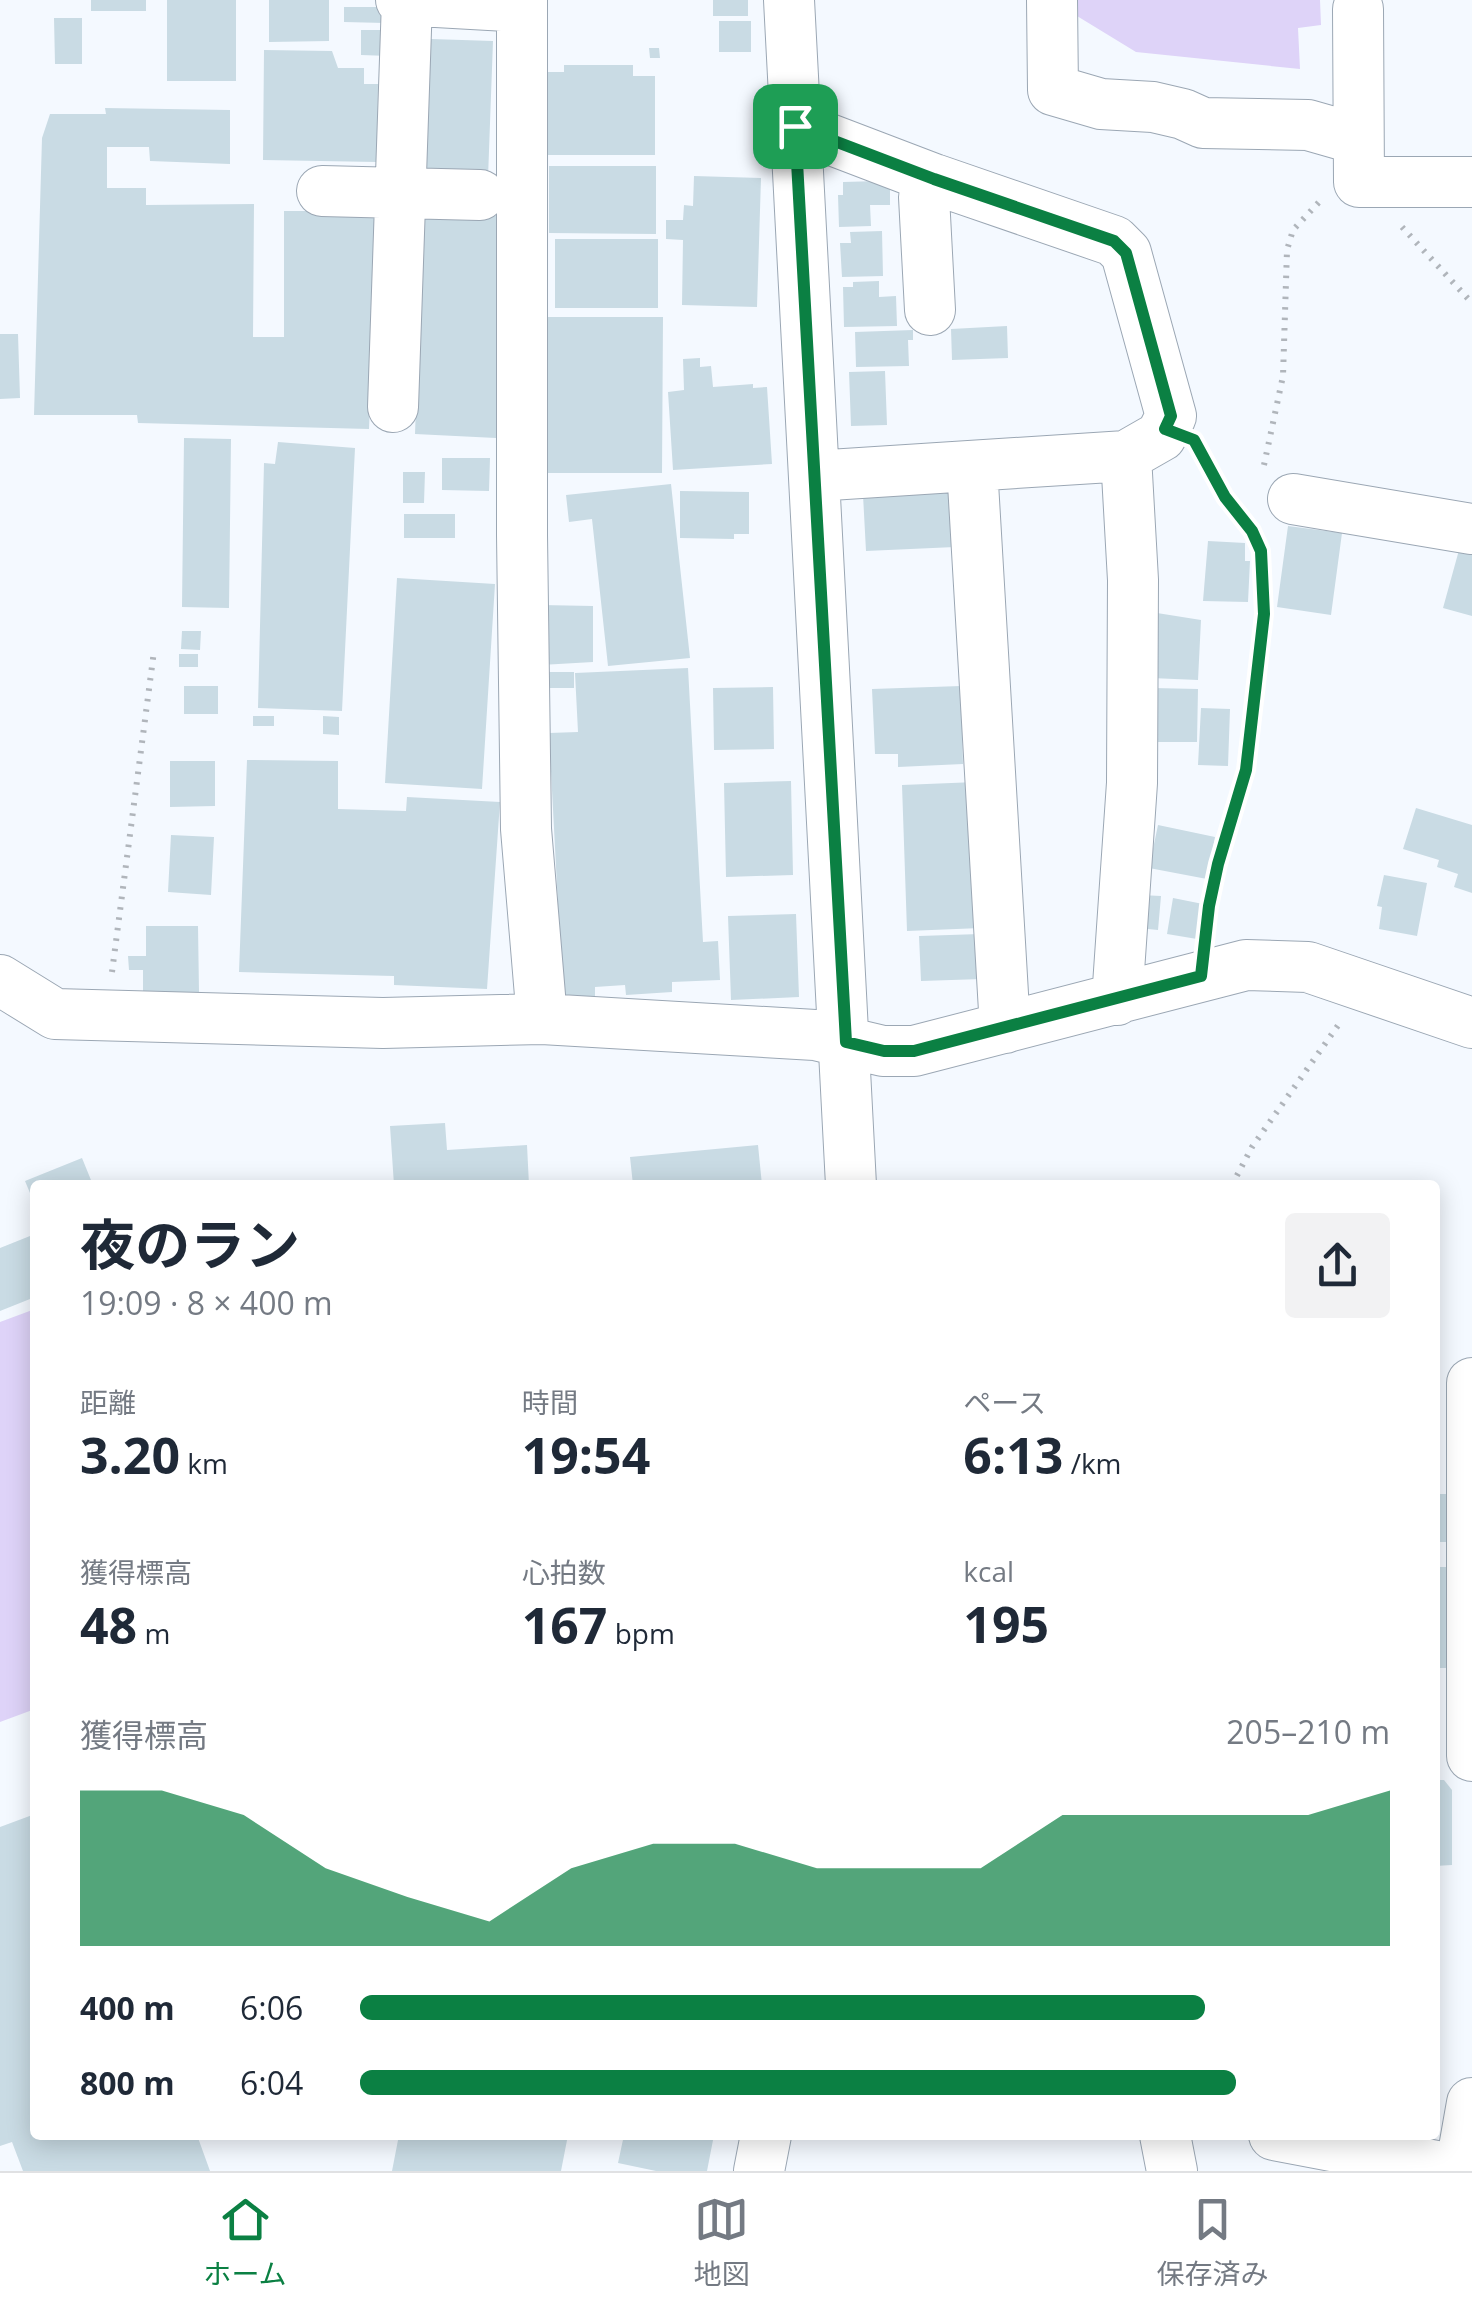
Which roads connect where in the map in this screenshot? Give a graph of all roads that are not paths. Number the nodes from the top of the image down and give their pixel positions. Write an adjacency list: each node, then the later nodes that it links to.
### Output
1 (789, 0): 6 (street)
2 (1052, 0): 7 (street)
3 (404, 1): 4 (street); 11 (street)
4 (522, 3): 22 (street)
5 (1358, 9): 7 (street)
6 (795, 126): 8 (street); 17 (street)
7 (1361, 168): 9 (street)
8 (934, 179): 13 (street); 15 (street)
9 (1472, 182)
10 (322, 191): 11 (street)
11 (400, 191): 12 (street); 14 (street)
12 (480, 195)
13 (930, 310)
14 (393, 407)
15 (1145, 443): 16 (street); 21 (street)
16 (972, 466): 17 (street); 24 (street)
17 (814, 476): 25 (street)
18 (1290, 488): 19 (street)
19 (1452, 524)
20 (0, 980): 22 (street)
21 (1117, 1000): 23 (street); 24 (street)
22 (542, 1019): 25 (street)
23 (1472, 1023)
24 (1005, 1028): 25 (street)
25 (846, 1042): 26 (street)
26 (851, 1180)
27 (1472, 1383): 28 (street)
28 (1471, 1558): 30 (street)
29 (1440, 1747): 30 (street)
30 (1472, 1753)
31 (1472, 2103): 37 (street)
32 (765, 2140): 35 (street)
33 (1165, 2140): 36 (street)
34 (1300, 2140): 37 (street)
35 (759, 2171)
36 (1172, 2171)
37 (1461, 2171)

